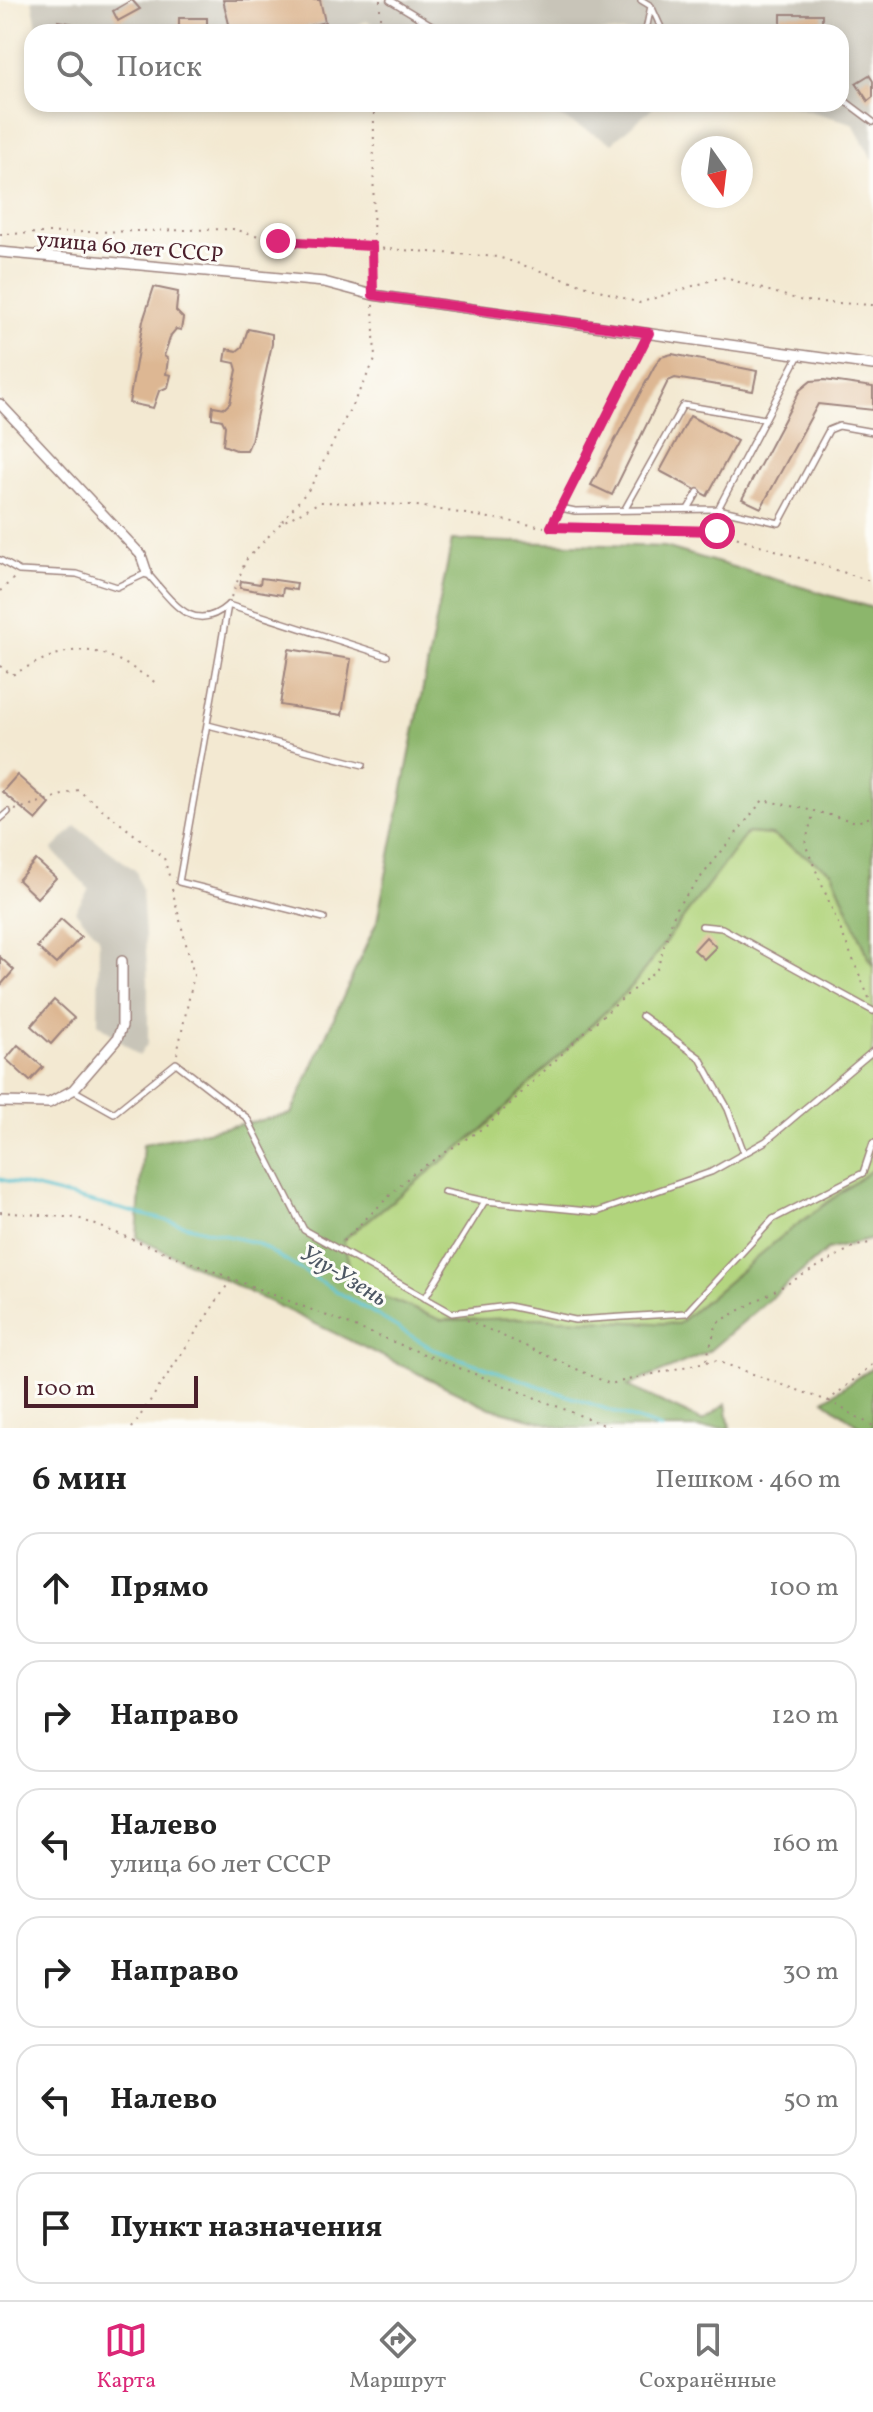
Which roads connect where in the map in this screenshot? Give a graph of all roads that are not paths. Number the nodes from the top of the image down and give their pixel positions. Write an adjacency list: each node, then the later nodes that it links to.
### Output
1 (390, 0): 4 (lane)
2 (641, 0): 3 (lane)
3 (651, 6): 5 (lane); 6 (lane)
4 (430, 24)
5 (647, 24)
6 (659, 24)
7 (849, 104): 8 (lane)
8 (873, 122)
9 (0, 252): 10 (street, улица 60 лет СССР)
10 (649, 333): 11 (street, улица 60 лет СССР); 17 (lane)
11 (799, 354): 12 (street, улица 60 лет СССР); 14 (lane)
12 (873, 365)
13 (0, 404): 23 (street)
14 (765, 419): 19 (lane); 20 (lane)
15 (873, 432): 19 (lane)
16 (698, 492): 18 (lane)
17 (561, 508): 20 (lane); 21 (lane)
18 (688, 509): 19 (lane); 20 (lane)
19 (718, 509)
20 (624, 510)
21 (551, 527)
22 (0, 560): 23 (lane)
23 (147, 573): 24 (lane)
24 (228, 605): 25 (lane); 26 (lane)
25 (387, 656)
26 (208, 725): 27 (lane); 30 (lane)
27 (363, 765)
28 (8, 812): 29 (lane)
29 (0, 819)
30 (324, 918)
31 (702, 926): 33 (lane)
32 (122, 961): 36 (street)
33 (873, 1008)
34 (642, 1016): 39 (lane)
35 (873, 1051): 39 (lane)
36 (73, 1090): 37 (street); 42 (lane)
37 (0, 1102)
38 (873, 1143): 42 (lane)
39 (744, 1153): 41 (lane)
40 (444, 1192): 41 (lane)
41 (485, 1201): 42 (lane)
42 (425, 1298)

